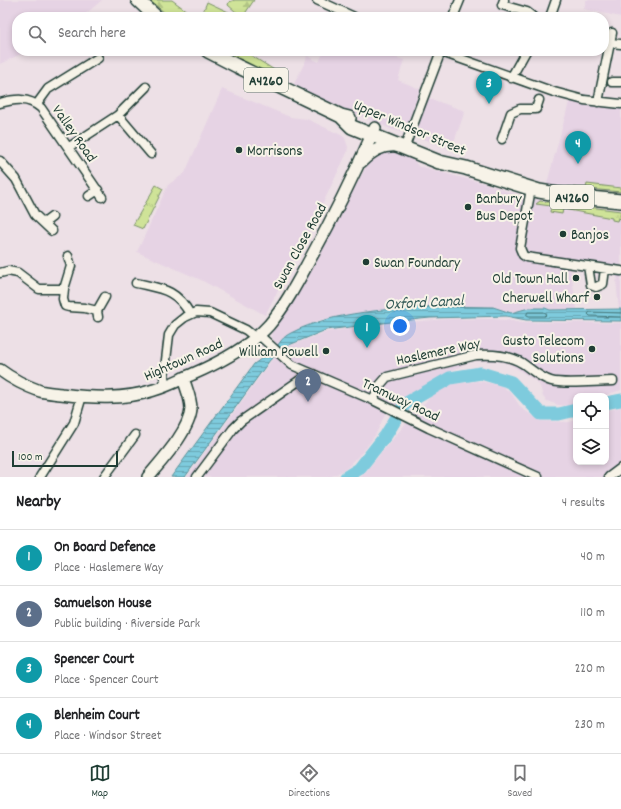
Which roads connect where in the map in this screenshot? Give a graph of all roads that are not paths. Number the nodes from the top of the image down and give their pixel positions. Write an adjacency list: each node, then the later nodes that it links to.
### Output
1 (138, 0): 6 (main road)
2 (317, 0): 7 (street)
3 (460, 0): 8 (street)
4 (504, 0): 9 (street)
5 (556, 0): 10 (street)
6 (151, 12)
7 (343, 12)
8 (455, 12)
9 (527, 12)
10 (552, 12)
11 (612, 33): 12 (street)
12 (610, 43): 13 (street); 14 (street)
13 (621, 44)
14 (609, 48)
15 (218, 56): 29 (main road, Upper Windsor Street / A4260)
16 (438, 56): 33 (street)
17 (453, 56): 21 (street)
18 (523, 56): 21 (street)
19 (607, 56): 25 (street)
20 (98, 58): 26 (street)
21 (511, 78): 25 (street)
22 (146, 87): 28 (street)
23 (539, 100): 32 (street)
24 (0, 102): 26 (street, Valley Road)
25 (598, 102): 27 (street)
26 (37, 104): 34 (street, Valley Road)
27 (621, 104)
28 (118, 115): 34 (street); 35 (street)
29 (341, 116): 30 (main road, Upper Windsor Street / A4260); 31 (main road, Upper Windsor Street / A4260)
30 (352, 127): 31 (main road, Upper Windsor Street / A4260); 37 (street, Swan Close Road)
31 (373, 131): 33 (main road, Upper Windsor Street / A4260); 37 (street, Swan Close Road)
32 (502, 139)
33 (403, 143): 37 (street, Swan Close Road); 38 (main road, Upper Windsor Street / A4260)
34 (69, 147): 39 (street, Valley Road)
35 (151, 154)
36 (0, 161): 42 (street)
37 (358, 165): 53 (street, Swan Close Road)
38 (528, 188): 40 (main road, A4260); 45 (street)
39 (89, 196)
40 (621, 200)
41 (52, 217): 42 (street)
42 (44, 223): 43 (street)
43 (52, 231)
44 (68, 256): 50 (street)
45 (588, 266): 46 (street); 46 (street)
46 (605, 269): 47 (street)
47 (621, 270)
48 (0, 273): 50 (street)
49 (136, 283): 52 (street)
50 (64, 289): 51 (street)
51 (105, 297)
52 (190, 314): 53 (street, Tramway Road); 58 (street)
53 (257, 336): 55 (street, Tramway Road); 56 (street, Hightown Road)
54 (0, 370): 59 (street, Hightown Road)
55 (310, 373): 60 (street, Tramway Road); 66 (street)
56 (183, 378): 58 (street, Hightown Road); 65 (street)
57 (613, 381): 60 (street, Haslemere Way)
58 (166, 386): 59 (street, Hightown Road)
59 (82, 396): 63 (street)
60 (373, 400): 67 (street, Tramway Road)
61 (135, 435): 64 (street)
62 (621, 468): 68 (street)
63 (40, 477)
64 (104, 477)
65 (148, 477)
66 (197, 477)
67 (538, 477)
68 (609, 477)

